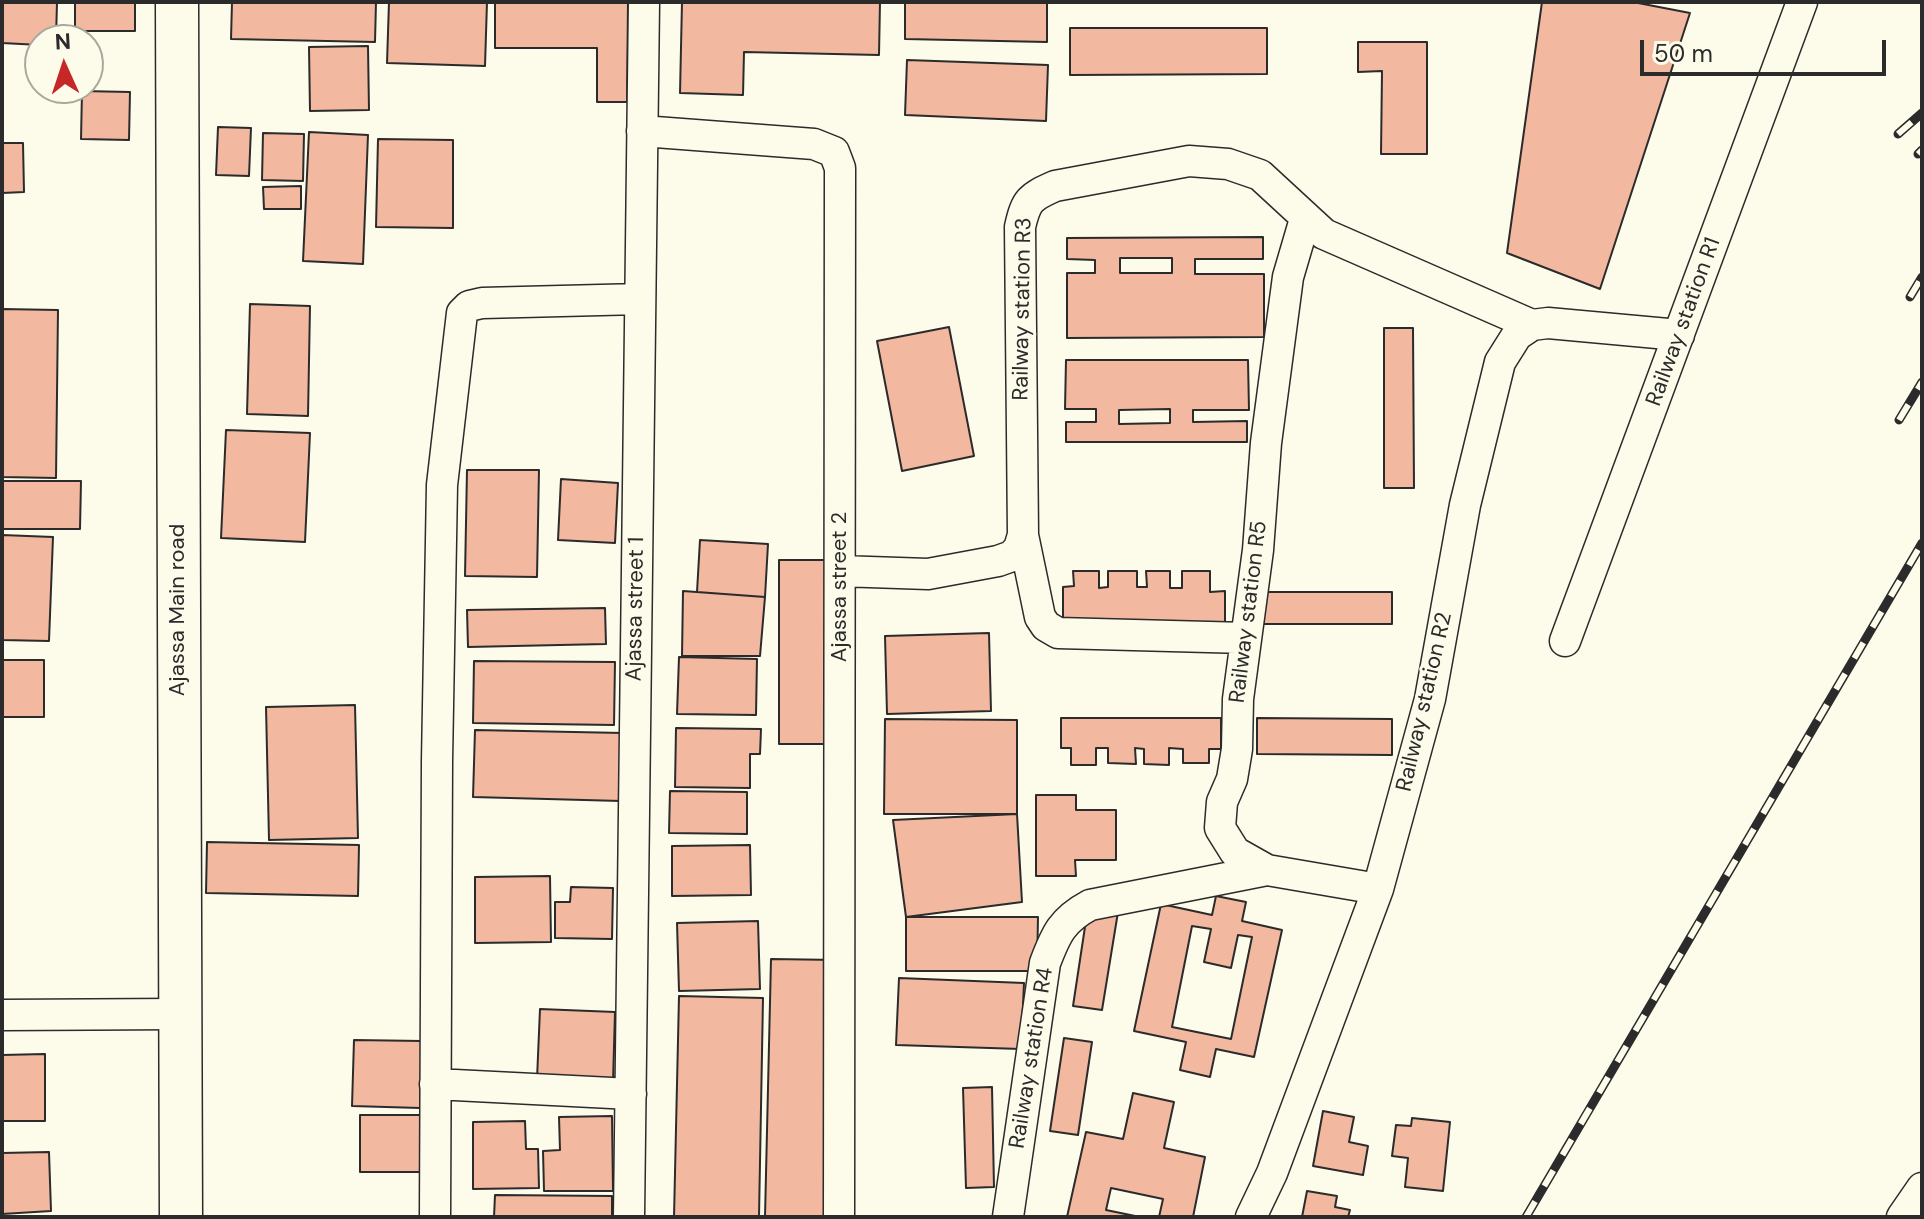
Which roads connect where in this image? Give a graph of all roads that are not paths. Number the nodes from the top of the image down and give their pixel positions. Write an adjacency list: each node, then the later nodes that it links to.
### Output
1 (177, 2): 15 (street, Ajassa Main road)
2 (644, 2): 4 (street, Ajassa street 1)
3 (1802, 2): 8 (street, Railway station R1)
4 (642, 131): 6 (street, Ajassa street 1); 10 (street, Ajassa street 2)
5 (1305, 219): 7 (street, Railway station R3); 9 (street, Railway station R3); 11 (street, Railway station R5)
6 (640, 299): 17 (street); 18 (street, Ajassa street 1)
7 (1532, 325): 8 (street); 14 (street, Railway station R2)
8 (1679, 335): 12 (street, Railway station R1)
9 (1023, 535): 10 (street); 11 (street)
10 (840, 571): 23 (street, Ajassa street 2)
11 (1246, 638): 13 (street, Railway station R5)
12 (1565, 641)
13 (1267, 870): 14 (street, Railway station R5); 24 (street, Railway station R4)
14 (1378, 889): 25 (street, Railway station R2)
15 (179, 1014): 16 (street); 20 (street, Ajassa Main road)
16 (2, 1015)
17 (435, 1084): 18 (street); 21 (street)
18 (631, 1094): 22 (street, Ajassa street 1)
19 (1922, 1188): 26 (street)
20 (181, 1217)
21 (435, 1217)
22 (629, 1217)
23 (839, 1217)
24 (1008, 1217)
25 (1251, 1217)
26 (1902, 1217)

